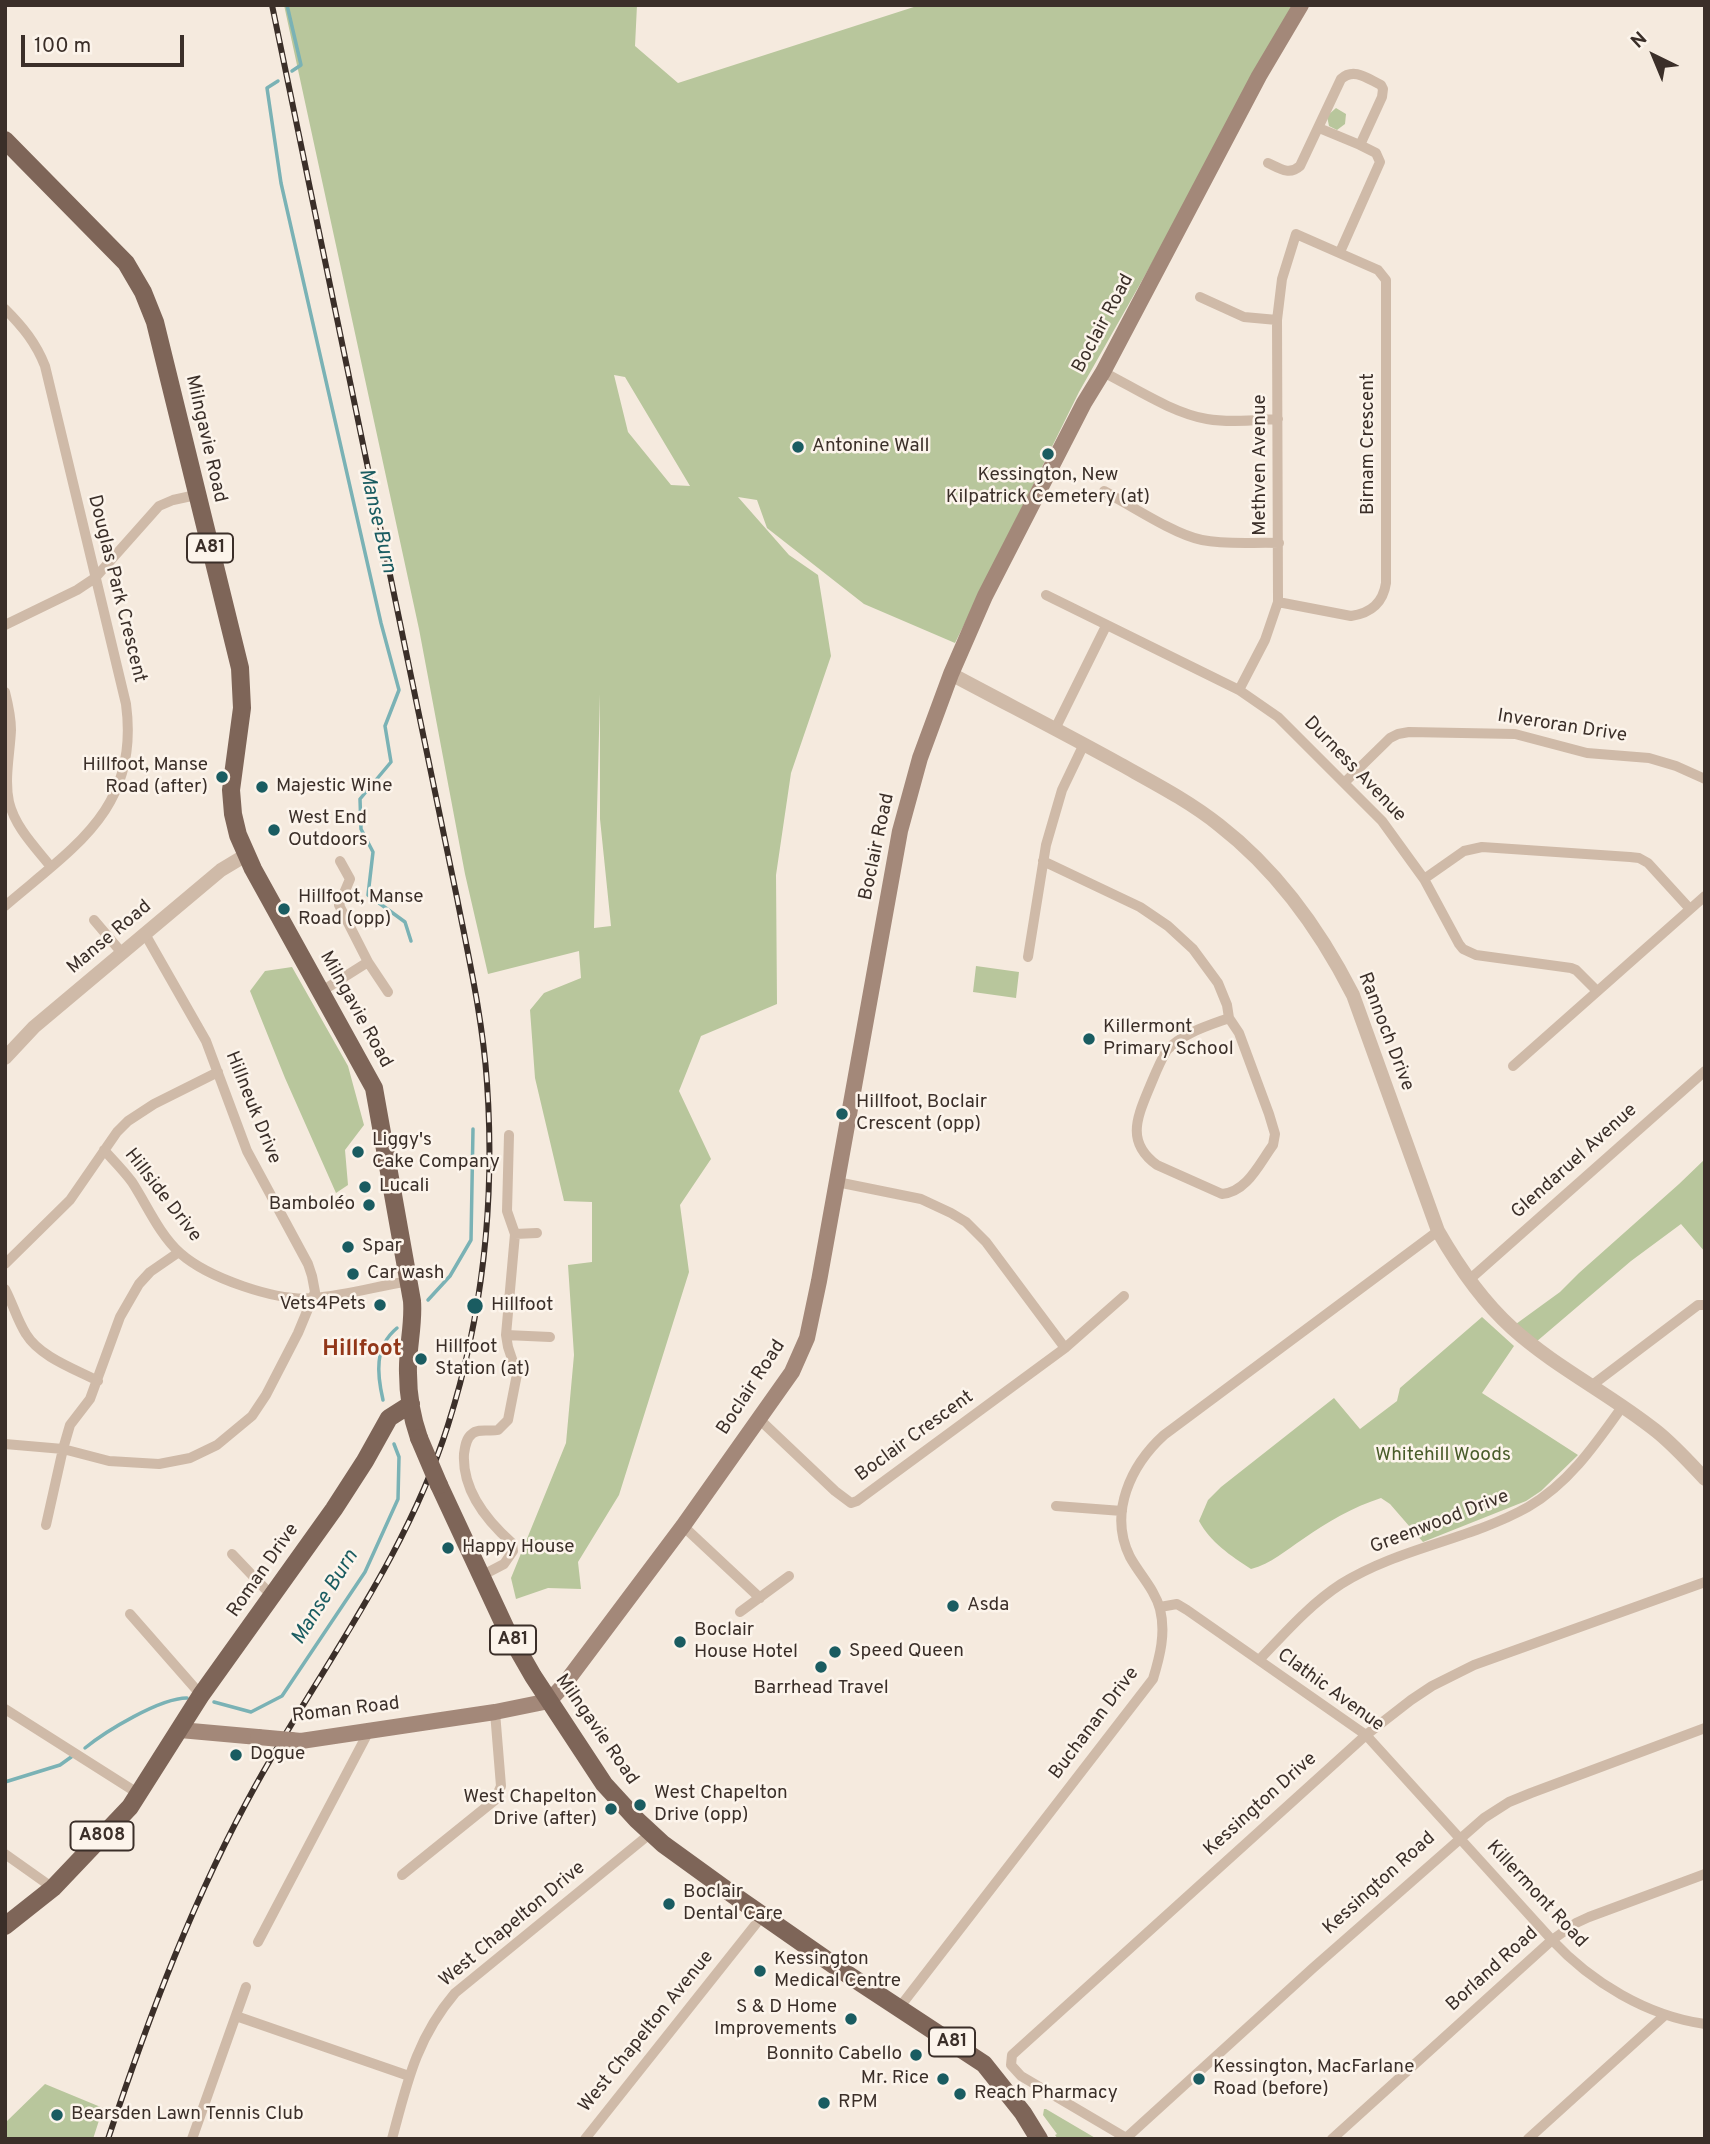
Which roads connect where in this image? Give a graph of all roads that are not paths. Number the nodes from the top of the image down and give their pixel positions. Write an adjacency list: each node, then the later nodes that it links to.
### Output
1 (1301, 5): 11 (main road, Boclair Road)
2 (1319, 128): 4 (street); 4 (street); 5 (street)
3 (5, 140): 14 (main road, Milngavie Road / A81)
4 (1360, 145): 7 (street)
5 (1268, 163)
6 (1296, 234): 7 (street, Birnam Crescent); 10 (street, Methven Avenue)
7 (1340, 252): 18 (street, Birnam Crescent)
8 (1200, 297): 10 (street)
9 (5, 309): 16 (street, Douglas Park Crescent)
10 (1277, 320): 12 (street, Methven Avenue)
11 (1103, 372): 12 (street); 21 (main road, Boclair Road)
12 (1278, 419): 15 (street, Methven Avenue)
13 (1104, 491): 15 (street)
14 (196, 495): 16 (street); 28 (main road, Milngavie Road / A81)
15 (1279, 542): 18 (street, Methven Avenue)
16 (95, 578): 19 (street); 31 (street, Douglas Park Crescent)
17 (1046, 595): 20 (street, Durness Avenue)
18 (1278, 602): 22 (street, Methven Avenue)
19 (5, 625)
20 (1105, 626): 22 (street, Durness Avenue); 24 (street)
21 (951, 674): 24 (street, Rannoch Drive); 51 (main road, Boclair Road)
22 (1238, 690): 27 (street, Durness Avenue)
23 (5, 692): 31 (street)
24 (1055, 729): 25 (street, Rannoch Drive)
25 (1084, 744): 30 (street); 52 (street, Rannoch Drive)
26 (1705, 779): 27 (street, Inveroran Drive)
27 (1345, 782): 32 (street, Durness Avenue)
28 (246, 855): 37 (street, Manse Road); 42 (main road, Milngavie Road / A81)
29 (340, 861): 40 (street)
30 (1043, 861): 39 (street); 44 (street)
31 (51, 867): 34 (street, Douglas Park Crescent)
32 (1424, 879): 35 (street); 41 (street, Durness Avenue)
33 (1705, 896): 35 (street)
34 (5, 906)
35 (1690, 909): 41 (street)
36 (93, 920): 38 (street)
37 (145, 934): 38 (street, Manse Road); 47 (street, Hillneuk Drive)
38 (122, 953): 45 (street, Manse Road)
39 (1028, 957)
40 (368, 962): 42 (street); 43 (street)
41 (1597, 991): 46 (street)
42 (322, 992): 58 (main road, Milngavie Road / A81)
43 (388, 992)
44 (1230, 1018): 44 (street)
45 (5, 1058)
46 (1513, 1066)
47 (218, 1072): 50 (street); 61 (street, Hillneuk Drive)
48 (1705, 1072): 57 (street, Glendaruel Avenue)
49 (509, 1135): 54 (street)
50 (104, 1150): 55 (street, Hillside Drive); 56 (street)
51 (837, 1182): 65 (street); 70 (main road, Boclair Road)
52 (1438, 1231): 57 (street, Rannoch Drive); 77 (street, Buchanan Drive)
53 (537, 1233): 54 (street)
54 (515, 1234): 63 (street)
55 (179, 1252): 61 (street, Hillside Drive); 66 (street)
56 (5, 1264)
57 (1469, 1280): 67 (street, Rannoch Drive)
58 (409, 1281): 61 (street, Hillside Drive); 68 (main road, Milngavie Road / A81)
59 (5, 1289): 66 (street)
60 (1124, 1296): 65 (street, Boclair Crescent)
61 (312, 1299): 74 (street)
62 (1705, 1305): 67 (street)
63 (506, 1335): 64 (street); 81 (street)
64 (550, 1337)
65 (1065, 1348): 70 (street, Boclair Crescent)
66 (98, 1381): 74 (street)
67 (1591, 1386): 69 (street, Rannoch Drive)
68 (411, 1405): 71 (main road, Milngavie Road / A81); 72 (main road, Roman Drive / A808)
69 (1622, 1407): 75 (street, Rannoch Drive); 89 (street, Greenwood Drive)
70 (759, 1419): 79 (main road, Boclair Road)
71 (417, 1433): 72 (main road); 81 (main road, Milngavie Road / A81, bridge)
72 (380, 1436): 84 (main road, Roman Drive / A808)
73 (5, 1444): 74 (street)
74 (63, 1449): 78 (street)
75 (1705, 1479)
76 (1056, 1506): 77 (street)
77 (1122, 1511): 86 (street, Buchanan Drive)
78 (46, 1525)
79 (683, 1526): 85 (street); 91 (main road, Boclair Road)
80 (232, 1555): 84 (street)
81 (481, 1576): 91 (main road, Milngavie Road / A81)
82 (789, 1576): 85 (street)
83 (1705, 1582): 97 (street, Kessington Drive)
84 (272, 1596): 90 (main road, Roman Drive / A808)
85 (760, 1598): 87 (street)
86 (1160, 1607): 89 (street, Clathic Avenue); 110 (street, Buchanan Drive)
87 (740, 1612)
88 (130, 1614): 90 (street)
89 (1259, 1660): 97 (street, Clathic Avenue)
90 (201, 1695): 95 (main road, Roman Drive / A808)
91 (549, 1701): 93 (main road, Roman Road); 99 (main road, Milngavie Road / A81)
92 (5, 1709): 98 (street)
93 (495, 1713): 96 (main road, Roman Road); 103 (street)
94 (1705, 1728): 100 (street, Kessington Road)
95 (180, 1730): 96 (main road, Roman Road, bridge); 98 (main road, A808)
96 (370, 1730): 108 (street)
97 (1366, 1735): 100 (street, Clathic Avenue); 115 (street, Kessington Drive)
98 (139, 1794): 104 (main road, A808)
99 (651, 1833): 105 (main road, Milngavie Road / A81); 114 (street, West Chapelton Drive)
100 (1459, 1838): 107 (street, Killermont Road); 115 (street, Kessington Road)
101 (5, 1854): 104 (street)
102 (1705, 1874): 107 (street, Borland Road)
103 (402, 1875)
104 (53, 1888): 106 (main road, A808)
105 (763, 1915): 110 (main road, Milngavie Road / A81); 118 (street, West Chapelton Avenue)
106 (5, 1926)
107 (1552, 1940): 111 (street, Killermont Road); 120 (street, Borland Road)
108 (258, 1942)
109 (246, 1987): 112 (street)
110 (899, 2008): 119 (main road, Milngavie Road / A81)
111 (1665, 2015): 113 (street, Killermont Road); 121 (street)
112 (236, 2016): 114 (street); 116 (street)
113 (1705, 2024)
114 (409, 2076): 117 (street, West Chapelton Drive)
115 (1126, 2138)
116 (192, 2139)
117 (392, 2139)
118 (585, 2139)
119 (1039, 2139)
120 (1332, 2139)
121 (1528, 2139)

